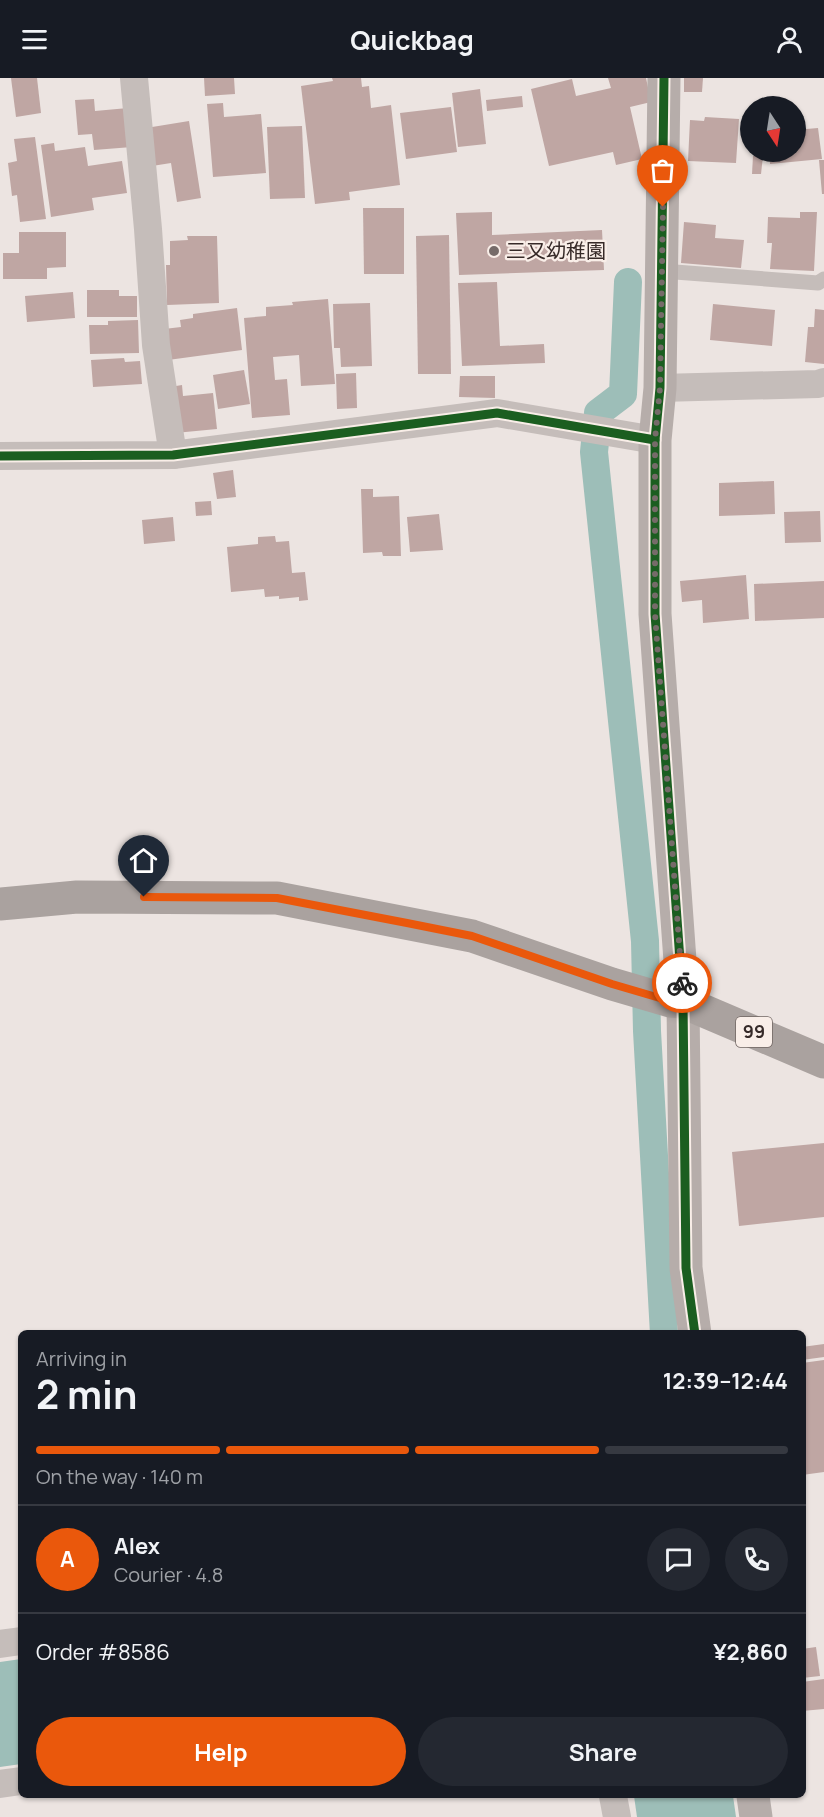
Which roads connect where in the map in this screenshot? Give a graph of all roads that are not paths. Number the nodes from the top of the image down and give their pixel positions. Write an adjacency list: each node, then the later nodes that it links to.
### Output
1 (134, 78): 8 (street)
2 (664, 78): 3 (street)
3 (662, 271): 4 (lane); 6 (street)
4 (824, 279)
5 (824, 382): 6 (street)
6 (660, 388): 7 (street)
7 (655, 440): 8 (street); 11 (street)
8 (172, 455): 9 (street)
9 (0, 456)
10 (0, 904): 11 (main road, 99)
11 (677, 1001): 12 (main road, 99); 13 (street)
12 (824, 1062)
13 (694, 1330)
14 (18, 1641): 15 (street)
15 (0, 1644)
16 (18, 1781): 17 (street)
17 (0, 1784)
18 (613, 1798): 20 (street)
19 (753, 1798): 21 (street)
20 (617, 1817)
21 (756, 1817)

